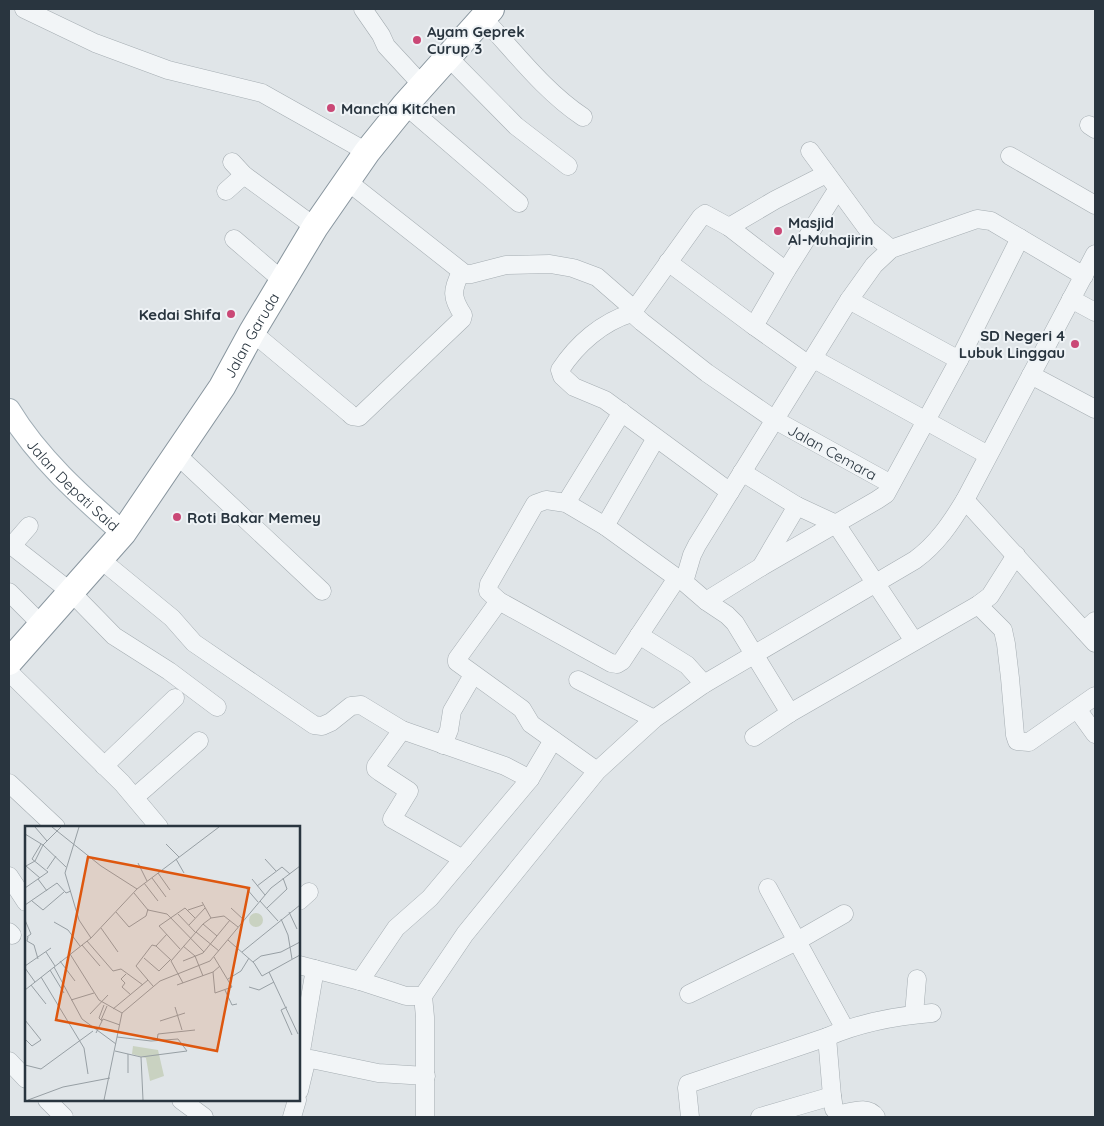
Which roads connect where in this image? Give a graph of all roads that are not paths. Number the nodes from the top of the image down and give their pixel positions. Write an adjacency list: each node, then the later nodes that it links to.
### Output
1 (24, 9): 9 (street)
2 (363, 9): 5 (street)
3 (487, 13): 4 (highway, Jalan Garuda); 7 (street)
4 (448, 57): 5 (highway, Jalan Garuda); 11 (street)
5 (423, 86): 6 (highway, Jalan Garuda)
6 (405, 105): 9 (highway, Jalan Garuda); 16 (street)
7 (582, 117)
8 (810, 151): 12 (street)
9 (367, 152): 13 (highway, Jalan Garuda)
10 (1010, 156): 17 (street)
11 (568, 166)
12 (826, 174): 14 (street); 19 (street)
13 (347, 180): 18 (highway, Jalan Garuda); 26 (street)
14 (837, 190): 22 (street); 25 (street)
15 (226, 191): 18 (street)
16 (519, 203)
17 (1095, 205)
18 (315, 227): 28 (highway, Jalan Garuda)
19 (729, 227): 24 (street); 25 (street)
20 (1020, 238): 22 (street); 27 (street); 35 (street)
21 (234, 239): 28 (street)
22 (892, 249): 30 (street)
23 (1095, 254): 27 (street)
24 (668, 262): 32 (street); 33 (street)
25 (786, 271): 33 (street)
26 (461, 272): 32 (street, Jalan Cemara); 34 (street)
27 (1084, 276): 29 (street)
28 (283, 281): 34 (highway, Jalan Garuda)
29 (1071, 299): 31 (street); 37 (street)
30 (849, 300): 35 (street); 36 (street)
31 (1095, 312)
32 (632, 313): 40 (street); 41 (street, Jalan Cemara)
33 (754, 326): 36 (street)
34 (252, 332): 44 (highway, Jalan Garuda)
35 (959, 360): 42 (street)
36 (812, 362): 41 (street); 42 (street)
37 (1031, 375): 38 (street); 45 (street)
38 (1095, 409)
39 (9, 410): 55 (main road, Jalan Depati Said)
40 (622, 412): 43 (street); 50 (street)
41 (776, 420): 46 (street); 47 (street, Jalan Cemara)
42 (926, 421): 45 (street); 47 (street)
43 (656, 438): 48 (street); 54 (street)
44 (176, 454): 55 (highway, Jalan Garuda); 62 (street)
45 (988, 455): 49 (street)
46 (742, 472): 48 (street); 51 (street)
47 (891, 484): 52 (street)
48 (730, 492): 60 (street)
49 (965, 500): 57 (street); 61 (street)
50 (566, 503): 54 (street); 65 (street)
51 (798, 506): 52 (street); 59 (street)
52 (836, 524): 59 (street); 61 (street)
53 (29, 526): 64 (street)
54 (605, 526): 60 (street)
55 (123, 533): 58 (highway, Jalan Garuda)
56 (9, 553): 64 (street)
57 (1016, 554): 67 (street); 69 (street)
58 (100, 559): 64 (highway, Jalan Garuda); 84 (street)
59 (761, 567): 66 (street)
60 (681, 580): 66 (street); 70 (street)
61 (875, 582): 71 (street); 72 (street)
62 (322, 591)
63 (9, 592): 68 (street)
64 (67, 597): 68 (highway, Jalan Garuda); 80 (street)
65 (498, 601): 70 (street); 75 (street)
66 (706, 601): 72 (street)
67 (978, 605): 71 (street); 81 (street)
68 (42, 625): 73 (highway, Jalan Garuda)
69 (1091, 632)
70 (639, 635): 77 (street)
71 (914, 641): 82 (street)
72 (755, 654): 77 (street); 82 (street)
73 (9, 662)
74 (9, 672): 90 (street)
75 (472, 675): 87 (street); 89 (street)
76 (578, 680): 83 (street)
77 (704, 684): 83 (street)
78 (1095, 696): 81 (street)
79 (175, 698): 90 (street)
80 (217, 707)
81 (1077, 709): 85 (street)
82 (790, 713): 86 (street)
83 (654, 719): 91 (street)
84 (402, 730): 89 (street); 97 (street)
85 (1095, 734)
86 (754, 737)
87 (553, 740): 91 (street); 92 (street)
88 (199, 741): 94 (street)
89 (443, 745): 92 (street)
90 (104, 766): 94 (street)
91 (597, 771): 107 (street)
92 (530, 779): 97 (street)
93 (9, 783): 95 (street)
94 (135, 797): 96 (street)
95 (55, 826)
96 (158, 826)
97 (463, 858): 105 (street)
98 (9, 876): 100 (street)
99 (768, 888): 102 (street)
100 (25, 900)
101 (844, 914): 102 (street)
102 (797, 941): 106 (street); 108 (street)
103 (307, 967): 105 (street); 111 (street)
104 (917, 979): 108 (street)
105 (360, 981): 107 (street)
106 (689, 994)
107 (423, 996): 112 (street)
108 (845, 1029): 109 (street)
109 (827, 1037): 114 (street); 122 (street)
110 (9, 1061): 113 (street)
111 (301, 1067): 112 (street)
112 (426, 1076): 121 (street)
113 (25, 1078)
114 (832, 1096): 123 (street); 124 (street)
115 (48, 1101): 118 (street)
116 (182, 1101): 119 (street)
117 (297, 1101): 120 (street)
118 (64, 1117)
119 (204, 1117)
120 (292, 1117)
121 (425, 1117)
122 (690, 1117)
123 (760, 1117)
124 (876, 1117)

